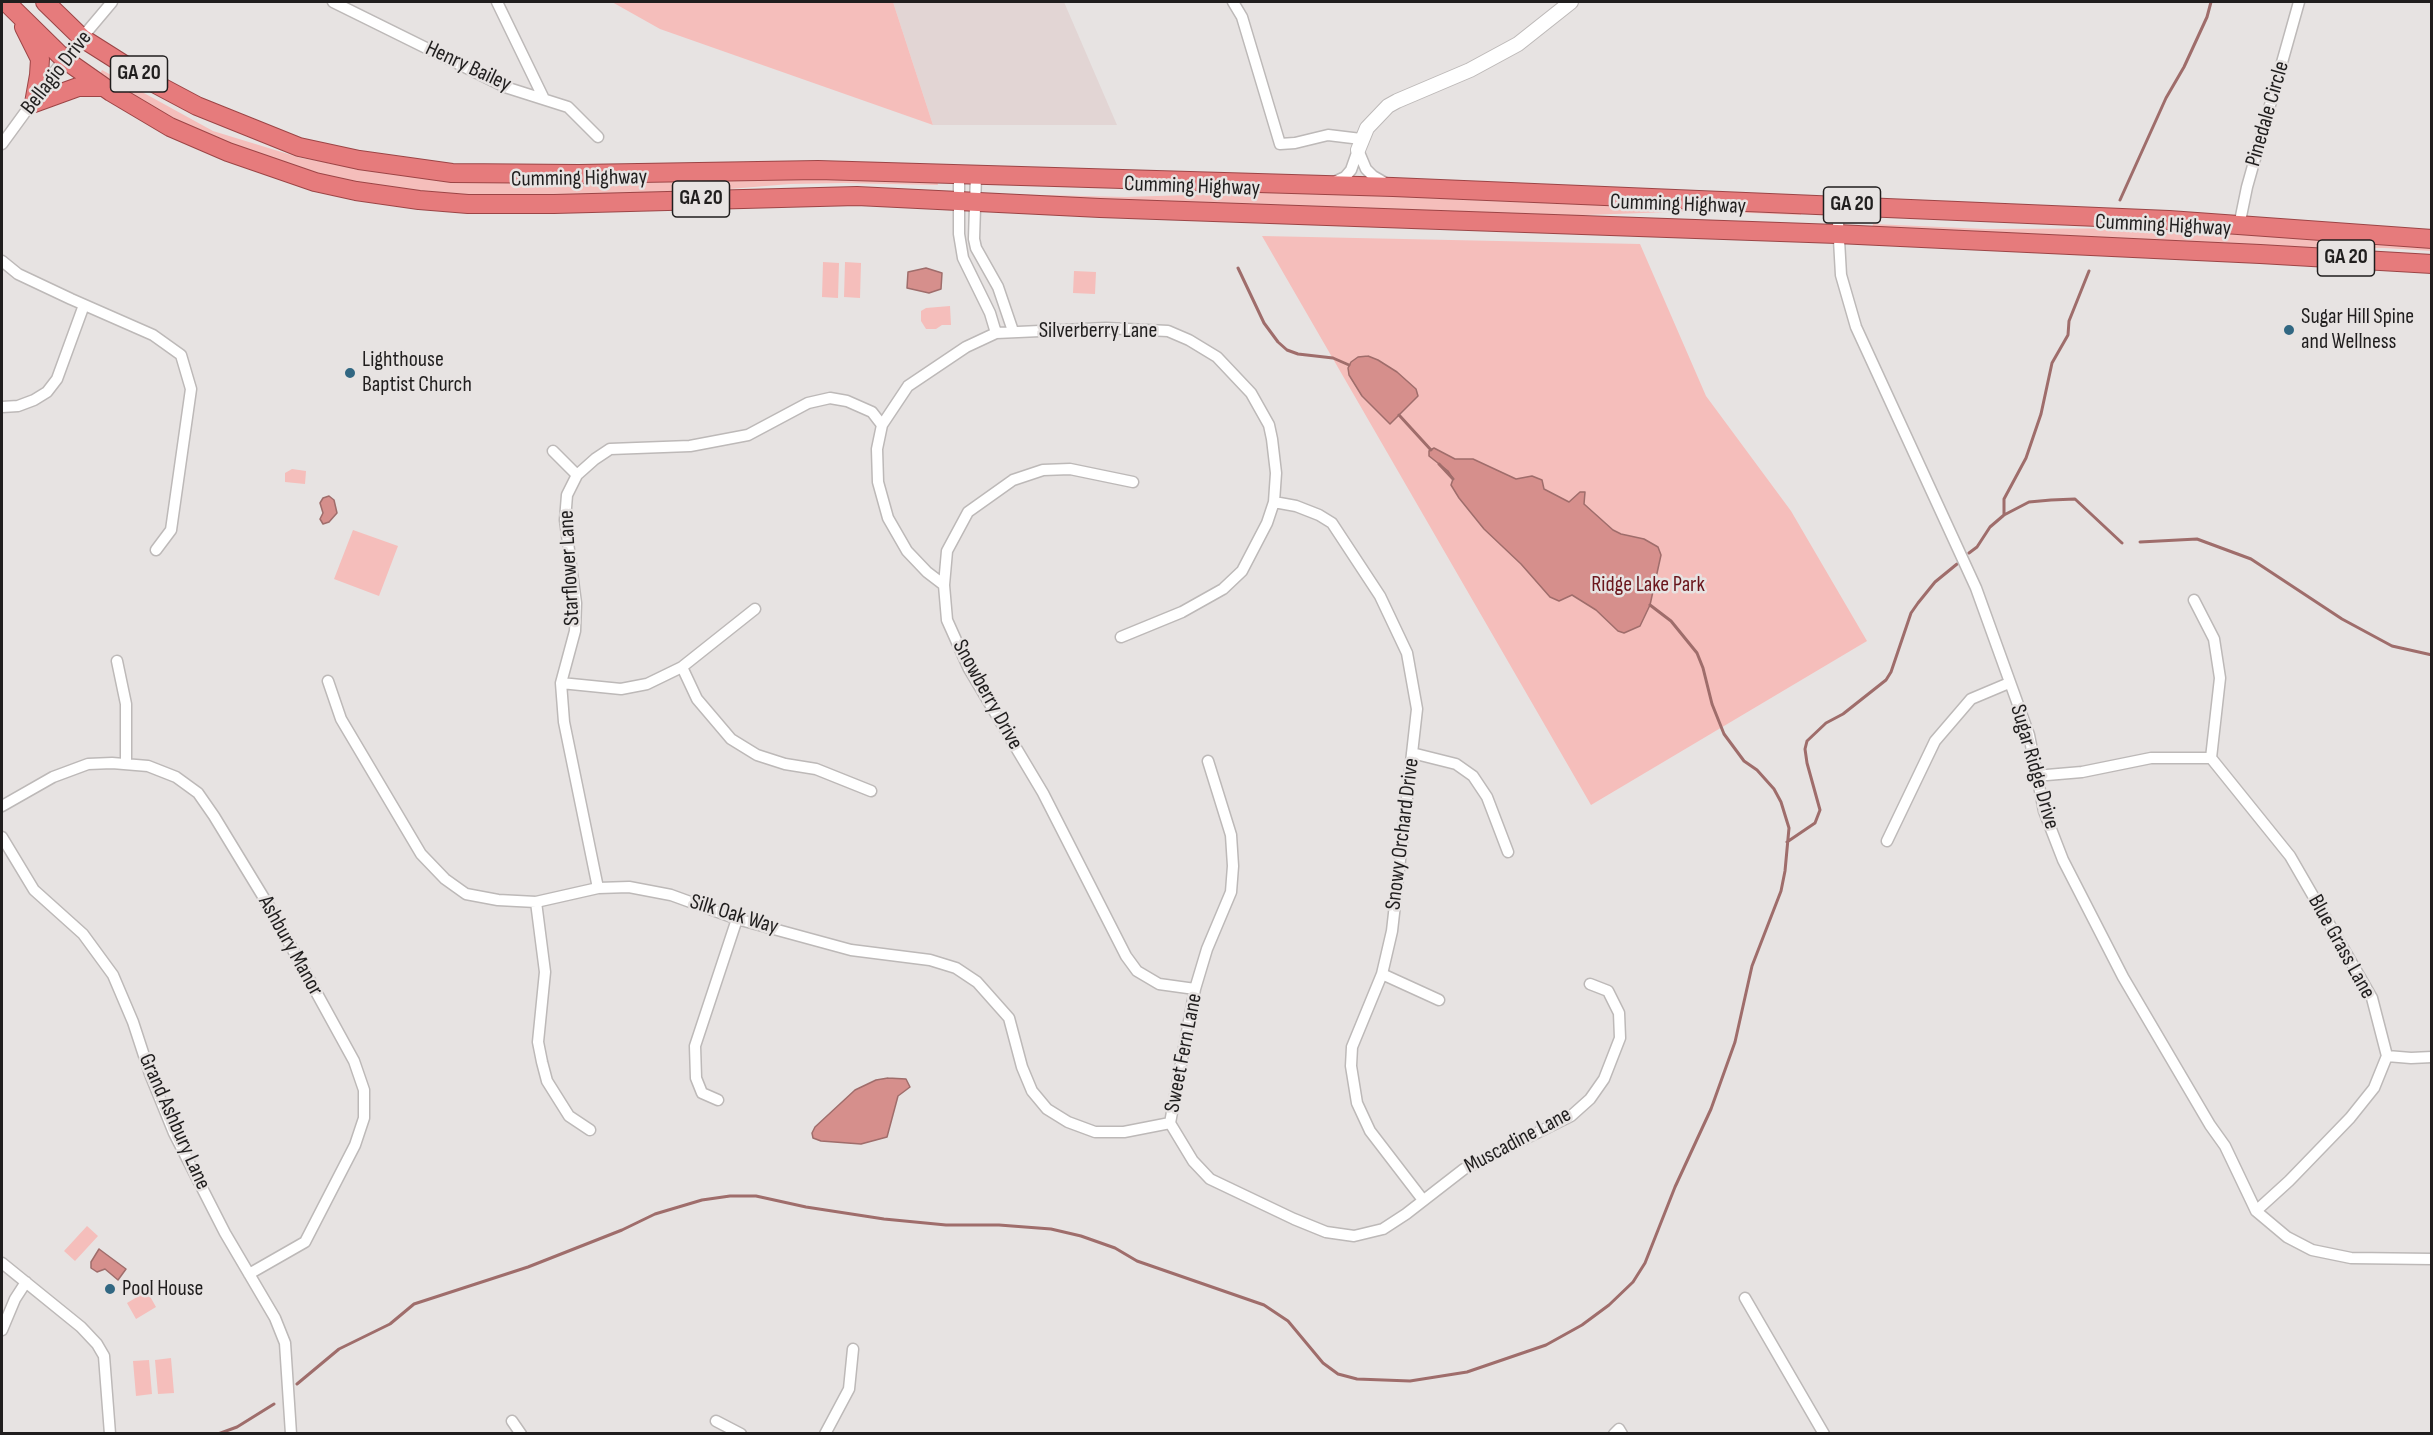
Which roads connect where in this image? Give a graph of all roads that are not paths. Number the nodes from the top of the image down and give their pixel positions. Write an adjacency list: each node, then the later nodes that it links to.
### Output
1 (45, 2): 9 (highway, Cumming Highway / GA 20)
2 (111, 2): 9 (street, Bellagio Drive)
3 (333, 2): 12 (street, Henry Bailey)
4 (497, 2): 12 (street)
5 (1233, 2): 16 (street)
6 (1571, 2): 16 (street)
7 (2299, 2): 22 (street, Pinedale Circle)
8 (12, 8): 10 (highway, Cumming Highway / GA 20); 13 (highway)
9 (82, 38): 10 (street, Bellagio Drive); 17 (highway, Cumming Highway / GA 20)
10 (64, 59): 11 (highway, Cumming Highway / GA 20); 13 (street, Bellagio Drive)
11 (103, 87): 13 (highway); 20 (highway, Cumming Highway / GA 20)
12 (544, 99): 14 (street, Henry Bailey)
13 (34, 103): 15 (street, Bellagio Drive)
14 (598, 137)
15 (2, 144)
16 (1360, 145): 18 (street); 19 (street)
17 (967, 175): 18 (highway, Cumming Highway / GA 20); 20 (street); 20 (street)
18 (1327, 185): 19 (highway, Cumming Highway / GA 20)
19 (1393, 187): 21 (highway, Cumming Highway / GA 20)
20 (967, 201): 23 (highway, Cumming Highway / GA 20); 26 (street); 28 (street)
21 (1837, 205): 22 (highway, Cumming Highway / GA 20); 23 (street, Sugar Ridge Drive)
22 (2239, 226): 24 (highway, Cumming Highway / GA 20)
23 (1837, 234): 27 (highway, Cumming Highway / GA 20); 47 (street, Sugar Ridge Drive)
24 (2432, 239)
25 (2, 261): 29 (street)
26 (985, 261): 28 (street); 30 (street)
27 (2432, 264)
28 (968, 268): 31 (street)
29 (84, 305): 32 (street); 38 (street)
30 (1012, 331): 31 (street, Silverberry Lane); 37 (street, Silverberry Lane)
31 (996, 333): 33 (street, Silverberry Lane)
32 (2, 407)
33 (882, 425): 35 (street, Starflower Lane); 39 (street, Silverberry Lane)
34 (553, 451): 35 (street)
35 (577, 475): 46 (street, Starflower Lane)
36 (1133, 482): 39 (street, Snowberry Drive)
37 (1274, 502): 42 (street, Silverberry Lane); 48 (street, Snowy Orchard Drive)
38 (156, 550)
39 (944, 585): 63 (street, Snowberry Drive)
40 (2194, 600): 49 (street)
41 (755, 609): 44 (street)
42 (1121, 637)
43 (117, 661): 51 (street)
44 (682, 667): 46 (street); 53 (street)
45 (328, 681): 59 (street, Silk Oak Way)
46 (561, 683): 58 (street, Starflower Lane)
47 (2009, 683): 52 (street, Sugar Ridge Drive); 56 (street)
48 (1412, 753): 57 (street); 61 (street, Snowy Orchard Drive)
49 (2211, 758): 52 (street); 65 (street, Blue Grass Lane)
50 (1208, 761): 63 (street, Sweet Fern Lane)
51 (126, 764): 54 (street, Ashbury Manor); 74 (street, Ashbury Manor)
52 (2036, 776): 71 (street, Sugar Ridge Drive)
53 (871, 791)
54 (2, 806)
55 (2, 837): 74 (street, Grand Ashbury Lane)
56 (1887, 841)
57 (1508, 852)
58 (598, 888): 59 (street, Silk Oak Way); 60 (street, Silk Oak Way)
59 (536, 902): 69 (street)
60 (737, 919): 67 (street); 68 (street, Silk Oak Way)
61 (1382, 974): 64 (street); 70 (street, Snowy Orchard Drive)
62 (1590, 984): 70 (street, Muscadine Lane)
63 (1195, 989): 68 (street, Sweet Fern Lane)
64 (1439, 1000)
65 (2387, 1056): 66 (street); 71 (street)
66 (2432, 1056)
67 (718, 1100)
68 (1170, 1123): 70 (street, Sweet Fern Lane)
69 (590, 1130)
70 (1423, 1200)
71 (2256, 1211): 72 (street)
72 (2432, 1259)
73 (2, 1263): 75 (street)
74 (249, 1274): 82 (street, Grand Ashbury Lane)
75 (26, 1282): 77 (street); 81 (street)
76 (1745, 1298): 88 (street)
77 (2, 1330)
78 (853, 1349): 85 (street)
79 (512, 1421): 83 (street)
80 (716, 1421): 84 (street)
81 (110, 1434)
82 (291, 1434)
83 (521, 1434)
84 (741, 1434)
85 (825, 1434)
86 (1614, 1434): 87 (street)
87 (1622, 1434)
88 (1824, 1434)

